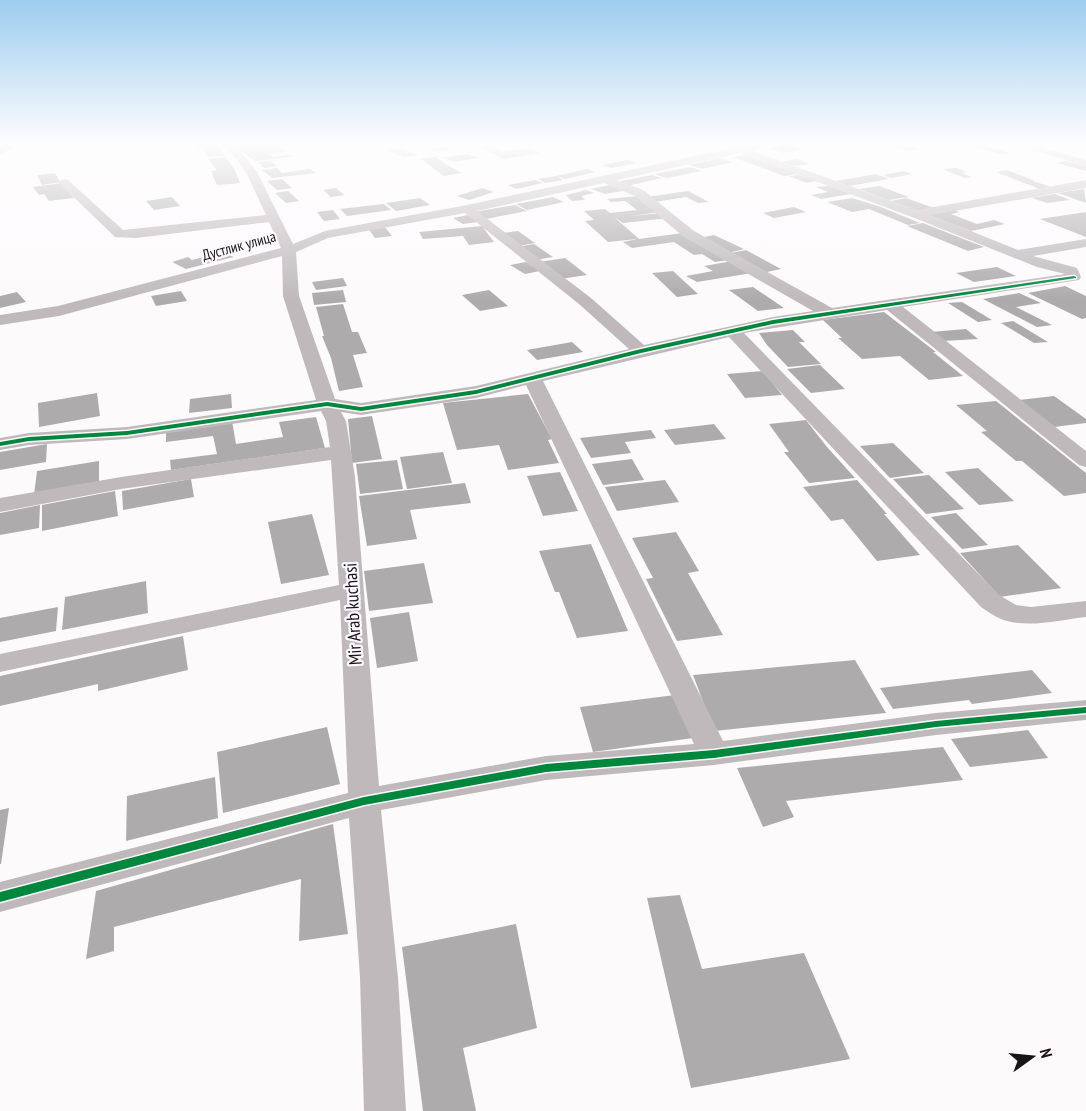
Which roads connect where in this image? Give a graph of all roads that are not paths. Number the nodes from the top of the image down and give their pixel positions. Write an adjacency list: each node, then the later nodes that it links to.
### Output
1 (79, 196): 9 (street)
2 (262, 196): 9 (street, Mir Arab kuchasi)
3 (527, 196): 7 (street, Дустлик улица)
4 (642, 196): 15 (street)
5 (866, 196): 8 (street)
6 (1019, 196): 8 (street)
7 (467, 209): 11 (street, Дустлик улица); 18 (street)
8 (916, 214): 12 (street)
9 (273, 218): 11 (street, Mir Arab kuchasi)
10 (1086, 243): 12 (street)
11 (290, 250): 16 (street, Дустлик улица); 20 (street, Mir Arab kuchasi)
12 (1017, 254): 13 (street)
13 (1080, 275): 14 (street)
14 (892, 306): 15 (street); 23 (street)
15 (828, 313): 17 (street)
16 (0, 320)
17 (734, 331): 18 (street); 26 (street)
18 (641, 351): 19 (street)
19 (533, 380): 20 (street); 29 (street)
20 (327, 404): 21 (street); 22 (street, Mir Arab kuchasi)
21 (0, 444)
22 (341, 452): 24 (street); 25 (street, Mir Arab kuchasi)
23 (1086, 462)
24 (0, 505)
25 (352, 590): 27 (street); 30 (street, Mir Arab kuchasi)
26 (1086, 609)
27 (0, 663)
28 (1086, 710): 29 (street)
29 (714, 754): 30 (street)
30 (364, 801): 31 (street); 32 (street, Mir Arab kuchasi)
31 (0, 897)
32 (385, 1111)

